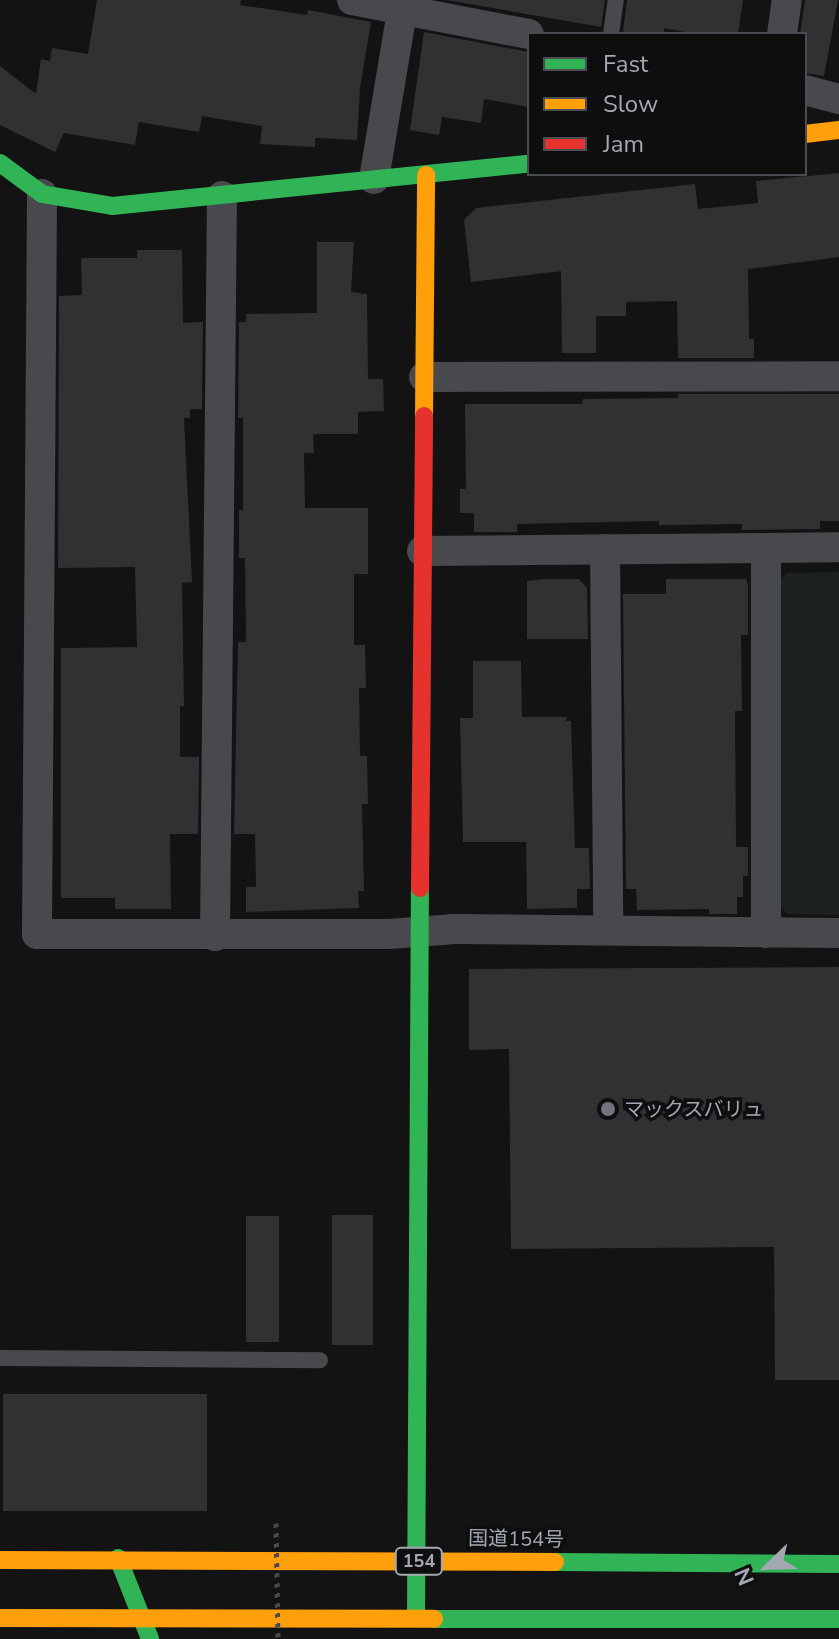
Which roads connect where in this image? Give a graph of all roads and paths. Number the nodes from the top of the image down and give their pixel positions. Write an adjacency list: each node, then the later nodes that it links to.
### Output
1 (352, 0): 4 (street)
2 (616, 0): 5 (lane)
3 (787, 0): 6 (street)
4 (403, 5): 7 (street); 15 (street)
5 (611, 32)
6 (782, 32)
7 (527, 34)
8 (807, 91): 9 (street)
9 (839, 99)
10 (839, 130): 11 (main road)
11 (807, 134)
12 (0, 163): 16 (main road)
13 (527, 164): 14 (main road)
14 (426, 175): 15 (main road); 19 (main road)
15 (374, 179): 17 (main road)
16 (42, 194): 17 (main road); 28 (street)
17 (222, 196): 28 (street)
18 (839, 376): 19 (street)
19 (424, 377): 23 (main road)
20 (839, 547): 21 (street)
21 (766, 548): 22 (street); 26 (street)
22 (605, 549): 23 (street); 24 (street)
23 (422, 551): 25 (main road)
24 (608, 930): 25 (street); 26 (street)
25 (418, 932): 28 (street); 34 (main road)
26 (766, 933): 27 (street)
27 (839, 933)
28 (215, 936)
29 (0, 1358): 30 (lane)
30 (320, 1360)
31 (276, 1523): 42 (path, bridge)
32 (118, 1558): 33 (main road, 国道154号 / 154); 34 (main road, 国道154号 / 154); 36 (main road)
33 (0, 1560)
34 (413, 1561): 35 (main road, 国道154号 / 154); 37 (main road)
35 (839, 1564)
36 (140, 1616): 37 (main road); 38 (main road); 41 (main road)
37 (416, 1617): 39 (main road)
38 (0, 1618)
39 (634, 1618): 40 (main road); 43 (lane)
40 (839, 1619)
41 (150, 1639)
42 (278, 1639)
43 (634, 1639)

